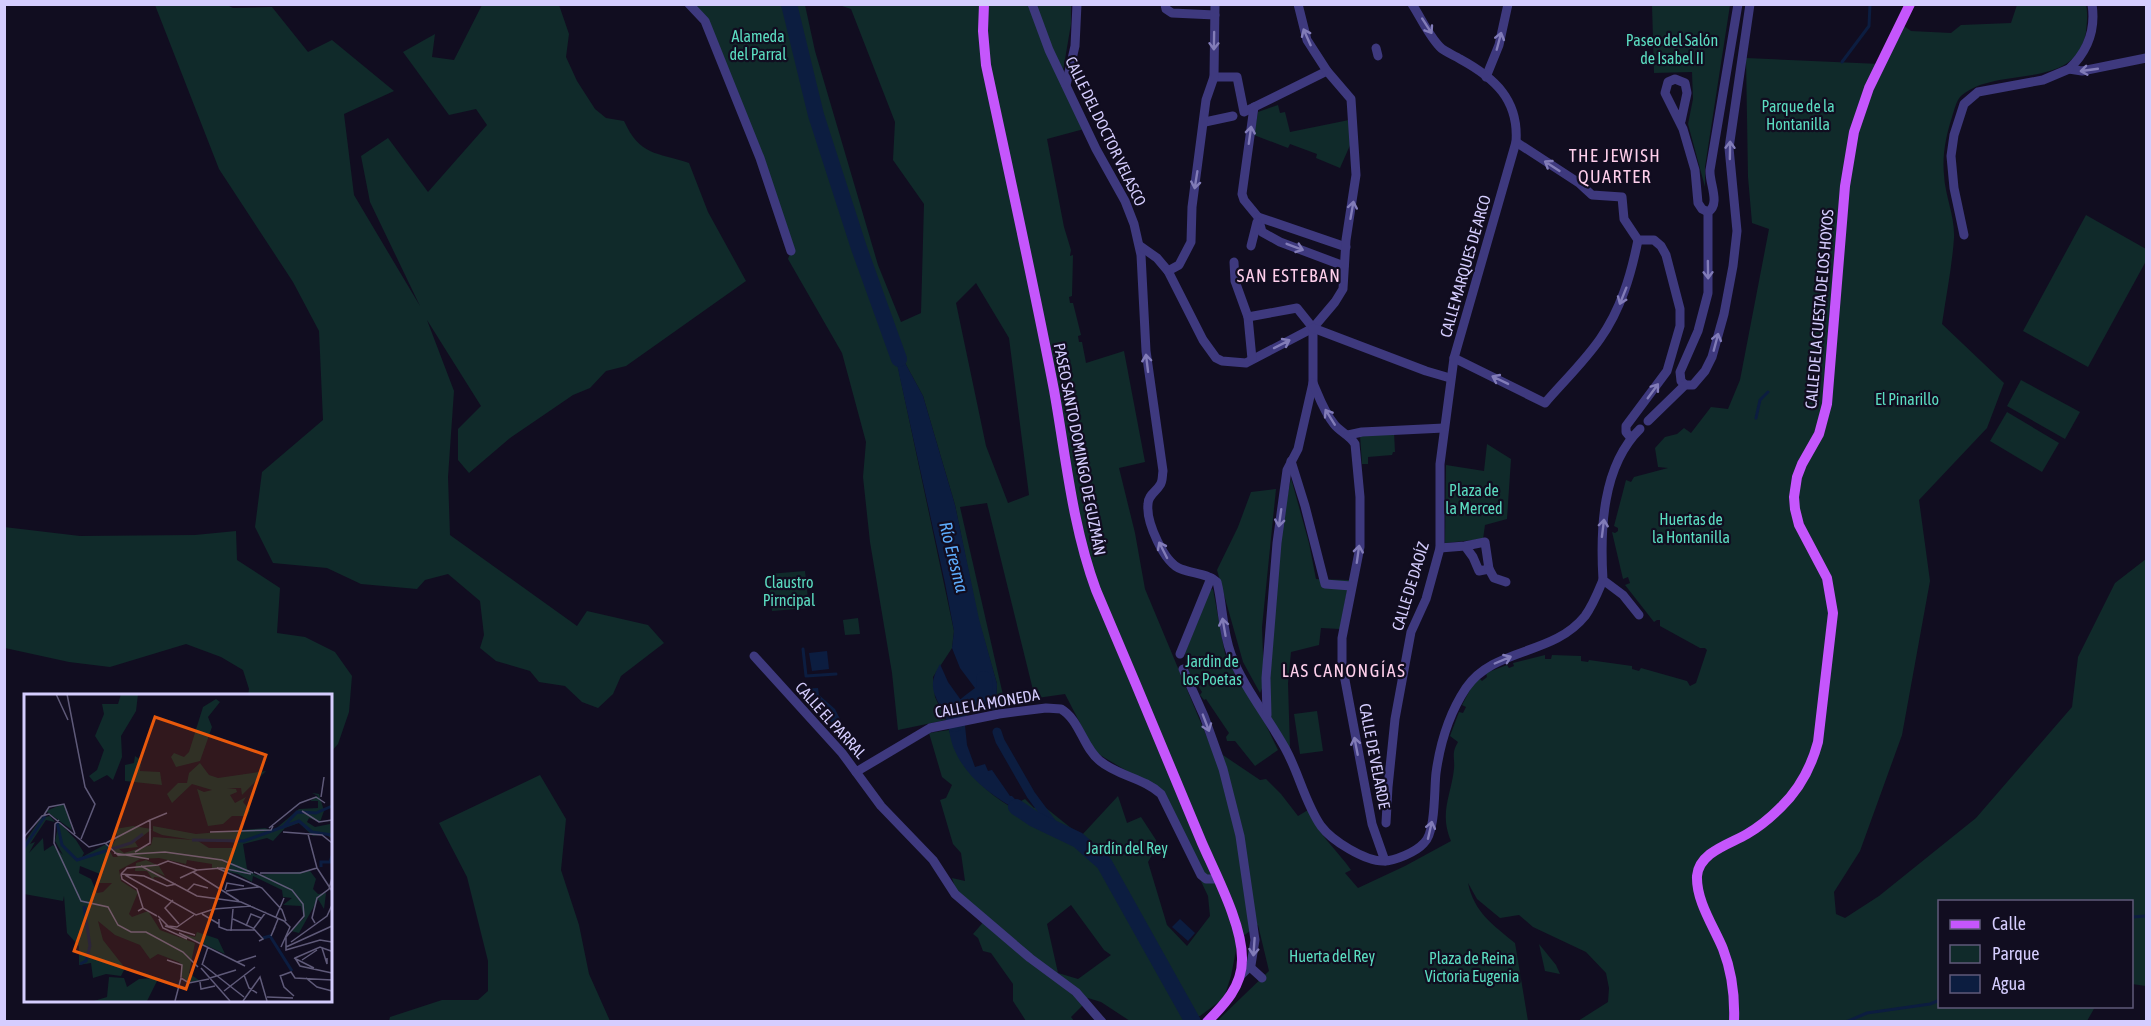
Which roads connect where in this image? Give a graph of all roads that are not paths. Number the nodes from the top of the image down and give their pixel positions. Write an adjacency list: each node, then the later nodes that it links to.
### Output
1 (689, 4): 33 (street)
2 (984, 4): 66 (main road, PASEO SANTO DOMINGO DE GUZMÁN)
3 (1032, 4): 20 (street, CALLE DEL DOCTOR VELASCO)
4 (1077, 4): 20 (street)
5 (1165, 4): 14 (street)
6 (1215, 4): 14 (street)
7 (1298, 4): 17 (street, one-way to 7)
8 (1412, 4): 19 (street, one-way to 19)
9 (1508, 4): 19 (street, one-way to 9)
10 (1738, 4): 26 (street)
11 (1750, 4): 43 (street, one-way to 11)
12 (1910, 4): 72 (main road, CALLE DE LA CUESTA DE LOS HOYOS)
13 (2092, 4): 16 (street)
14 (1215, 15): 18 (street, one-way to 18)
15 (2146, 58): 16 (street, one-way to 16)
16 (2069, 69): 28 (street)
17 (1327, 71): 21 (street); 32 (street, one-way to 17)
18 (1214, 77): 21 (street); 23 (street)
19 (1486, 77): 25 (street)
20 (1066, 85): 30 (street, CALLE DEL DOCTOR VELASCO)
21 (1254, 107): 27 (street, one-way to 21)
22 (1233, 116): 23 (street)
23 (1205, 122): 36 (street, one-way to 36)
24 (1681, 122): 26 (street)
25 (1516, 142): 29 (street, one-way to 25); 39 (street, CALLE MARQUES DE ARCO)
26 (1708, 212): 43 (street, one-way to 43)
27 (1258, 217): 31 (street); 32 (street); 35 (street, one-way to 35)
28 (1964, 235)
29 (1638, 240): 39 (street, one-way to 39); 48 (street, one-way to 29)
30 (1140, 246): 36 (street); 53 (street, CALLE DEL DOCTOR VELASCO, one-way to 30)
31 (1251, 246)
32 (1346, 247): 35 (street)
33 (791, 251)
34 (1234, 262): 37 (street)
35 (1344, 266): 38 (street)
36 (1168, 271): 40 (street)
37 (1248, 317): 38 (street); 40 (street)
38 (1313, 328): 40 (street, one-way to 38); 41 (street); 42 (street)
39 (1454, 358): 41 (street, CALLE DE DAOÍZ)
40 (1252, 359)
41 (1450, 378): 45 (street, CALLE DE DAOÍZ)
42 (1312, 379): 47 (street, one-way to 42); 49 (street)
43 (1685, 385): 44 (street)
44 (1648, 421)
45 (1444, 428): 47 (street); 51 (street, CALLE DE DAOÍZ)
46 (1640, 429): 48 (street)
47 (1348, 435): 56 (street, CALLE DE VELARDE, one-way to 47)
48 (1631, 438): 54 (street, one-way to 48)
49 (1291, 461): 56 (street); 61 (street, one-way to 61)
50 (1465, 546): 51 (street); 52 (street); 52 (street)
51 (1440, 548): 64 (street, CALLE DE DAOÍZ)
52 (1489, 569): 55 (street)
53 (1210, 578): 58 (street); 61 (street, one-way to 53)
54 (1603, 580): 57 (street); 65 (street, one-way to 54)
55 (1506, 582)
56 (1351, 586): 65 (street, CALLE DE VELARDE, one-way to 56)
57 (1639, 615)
58 (1180, 654)
59 (754, 656): 63 (street, CALLE EL PARRAL)
60 (1183, 669): 67 (street, one-way to 67)
61 (1267, 717): 65 (street)
62 (926, 730): 63 (street, CALLE EL PARRAL); 66 (street, CALLE LA MONEDA)
63 (856, 772): 70 (street)
64 (1386, 823)
65 (1384, 857)
66 (1217, 879): 68 (main road, PASEO SANTO DOMINGO DE GUZMÁN)
67 (1250, 967): 68 (street); 69 (street)
68 (1239, 977): 71 (main road, PASEO SANTO DOMINGO DE GUZMÁN)
69 (1262, 978)
70 (1102, 1022)
71 (1207, 1022)
72 (1734, 1022)

